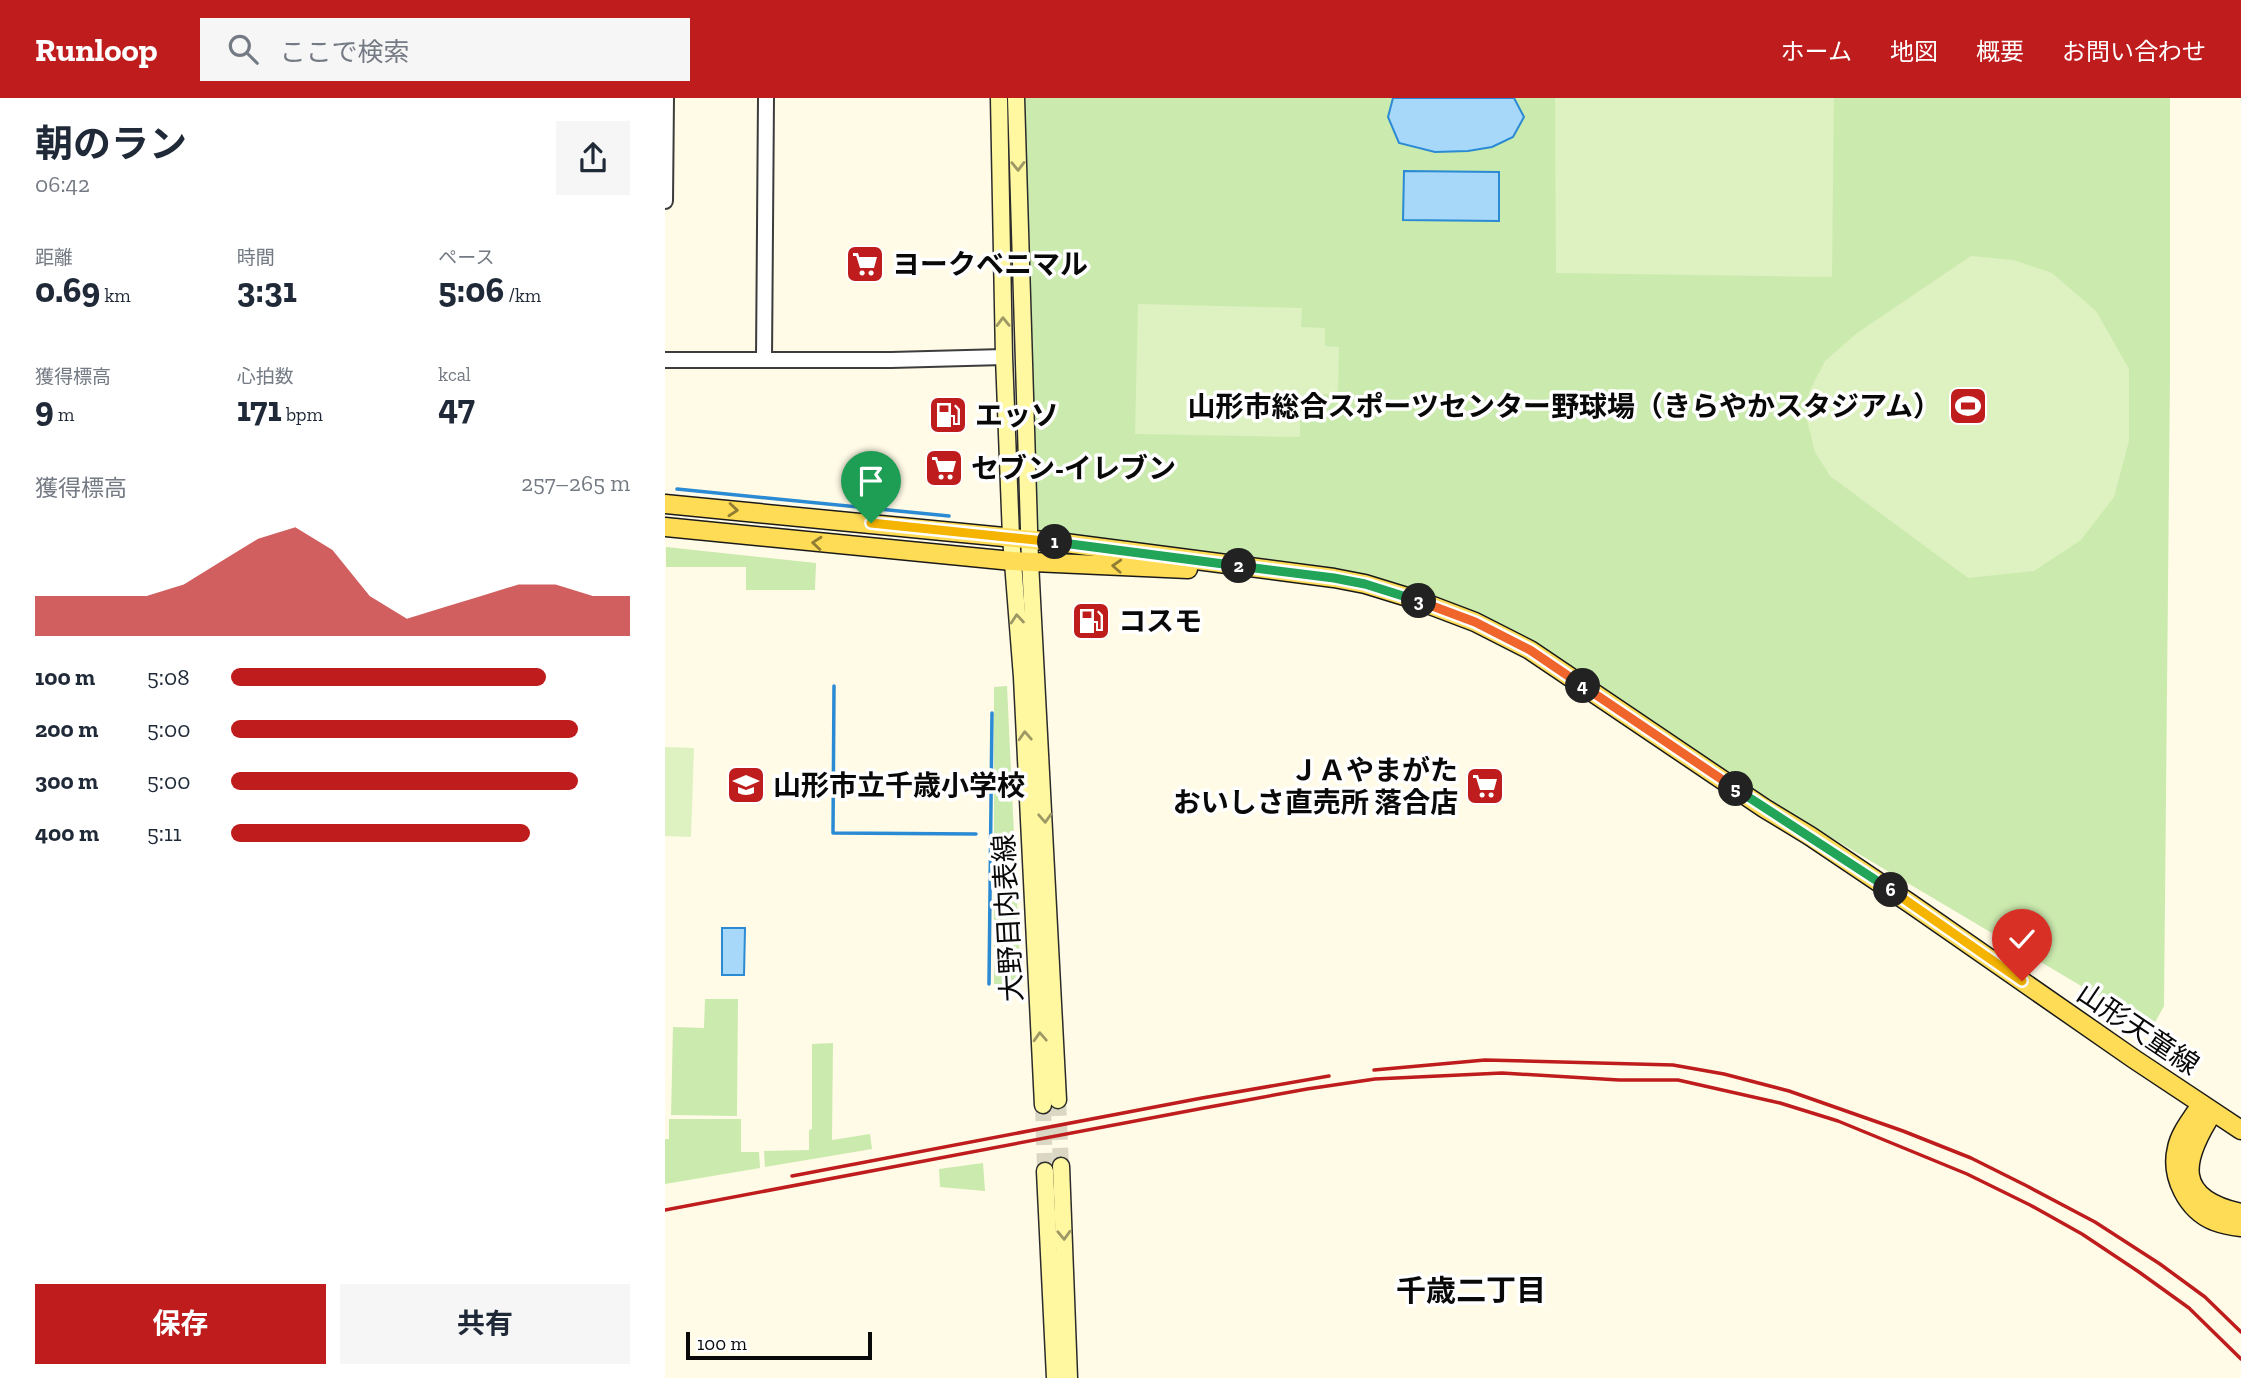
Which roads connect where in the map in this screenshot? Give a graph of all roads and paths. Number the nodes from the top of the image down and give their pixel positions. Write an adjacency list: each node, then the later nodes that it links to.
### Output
1 (666, 98): 5 (street)
2 (766, 98): 7 (street)
3 (999, 98): 6 (main road, one-way to 3)
4 (1016, 98): 12 (main road, one-way to 12)
5 (665, 201)
6 (1004, 357): 7 (street); 11 (main road)
7 (764, 359): 8 (street)
8 (665, 360)
9 (665, 503): 11 (main road, 山形天童線, one-way to 11)
10 (665, 527): 13 (main road, 山形天童線, one-way to 10)
11 (1011, 537): 12 (main road, 山形天童線); 13 (main road)
12 (1029, 539): 13 (main road); 14 (main road, 山形天童線)
13 (1021, 561): 14 (main road, 山形天童線, one-way to 13); 15 (main road, 大野目内表線)
14 (1283, 572): 16 (main road, 山形天童線)
15 (1051, 1102)
16 (2207, 1108): 17 (main road, 山形天童線); 18 (main road, 山形天童線); 19 (main road, 山形天童線)
17 (2241, 1130)
18 (2241, 1213)
19 (2241, 1227)
20 (1055, 1378): 21 (main road, one-way to 21)
21 (1069, 1378)

